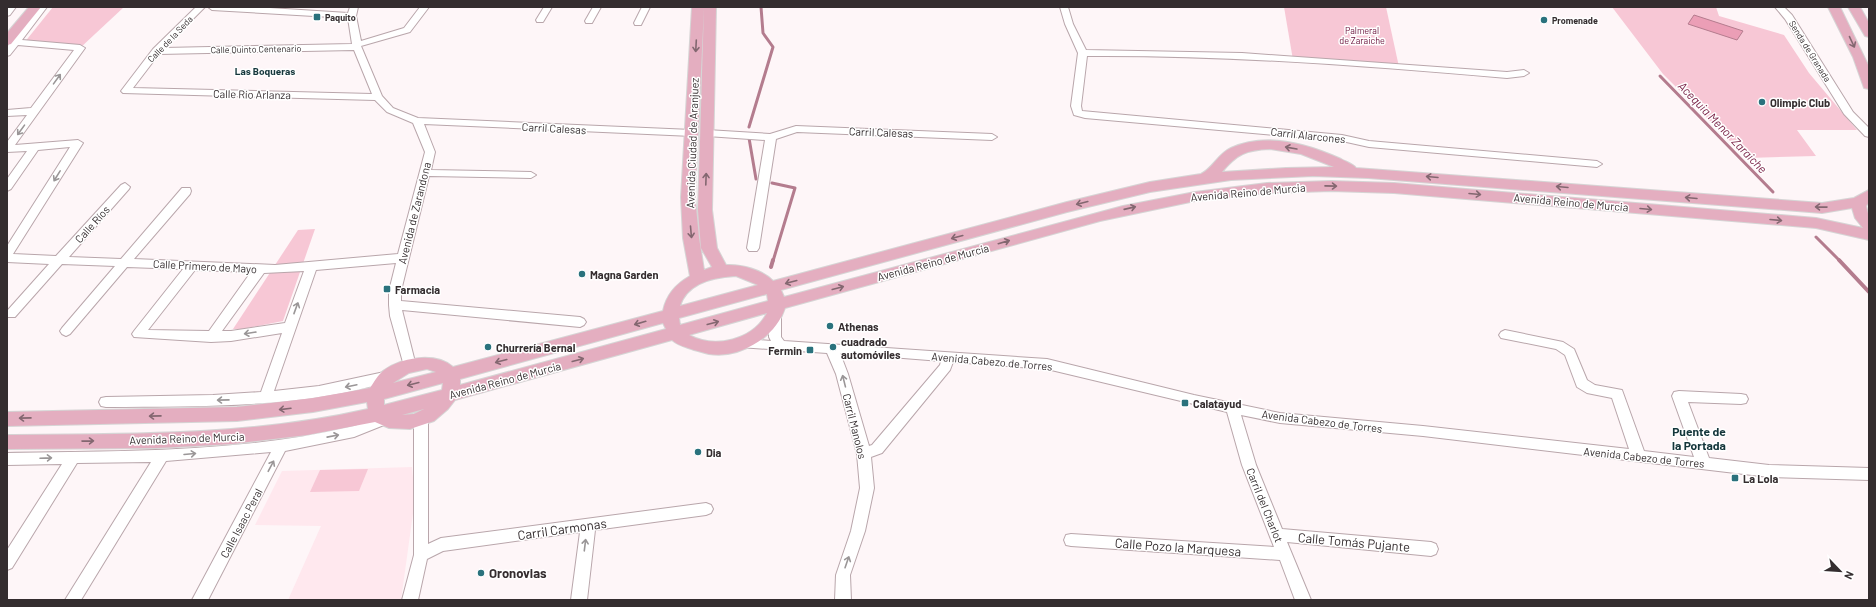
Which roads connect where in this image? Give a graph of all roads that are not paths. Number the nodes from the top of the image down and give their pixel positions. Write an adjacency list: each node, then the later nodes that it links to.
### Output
1 (12, 7): 18 (street)
2 (22, 7): 22 (main road)
3 (34, 7): 24 (main road)
4 (43, 7): 24 (street)
5 (201, 7): 26 (street, Calle de la Seda)
6 (212, 7): 17 (street)
7 (425, 7): 25 (street, Calle Quinto Centenario)
8 (548, 7): 19 (street)
9 (597, 7): 20 (street)
10 (646, 7): 21 (street)
11 (698, 7): 36 (main road, Avenida Ciudad de Aranjuez, one-way to 36)
12 (710, 7): 37 (main road, Avenida Ciudad de Aranjuez)
13 (1064, 7): 28 (street)
14 (1779, 7): 38 (street, Senda de Granada)
15 (1834, 7): 30 (main road, one-way to 30)
16 (1854, 7): 23 (main road)
17 (353, 12): 25 (street)
18 (7, 13)
19 (540, 20)
20 (589, 21)
21 (638, 23)
22 (7, 24)
23 (1869, 33)
24 (11, 42): 27 (street); 33 (street, one-way to 24)
25 (356, 46): 26 (street, Calle Quinto Centenario); 32 (street)
26 (156, 52): 31 (street, Calle de la Seda)
27 (7, 53)
28 (1083, 53): 29 (street); 43 (street, Carril Alarcones)
29 (1524, 73)
30 (1869, 85)
31 (126, 91): 32 (street, Calle Río Arlanza)
32 (378, 97): 35 (street)
33 (34, 111): 34 (street); 42 (street, one-way to 42)
34 (7, 113)
35 (417, 121): 36 (street, Carril Calesas); 45 (street, Avenida de Zarandona)
36 (692, 133): 64 (main road, Avenida Ciudad de Aranjuez, one-way to 64)
37 (707, 133): 39 (street, Carril Calesas); 63 (main road, Avenida Ciudad de Aranjuez, one-way to 37)
38 (1869, 134)
39 (771, 137): 40 (street, Carril Calesas); 55 (street)
40 (992, 137)
41 (35, 147): 42 (street); 48 (street); 56 (street, one-way to 56)
42 (7, 149)
43 (1597, 164)
44 (1221, 170): 46 (main road, Avenida Reino de Murcia); 46 (main road, one-way to 44); 50 (main road); 65 (main road, Avenida Reino de Murcia, one-way to 65)
45 (425, 173): 47 (street); 57 (street, Avenida de Zarandona)
46 (1368, 173): 52 (main road, Avenida Reino de Murcia, one-way to 46)
47 (532, 175)
48 (7, 187)
49 (125, 187): 58 (street, Calle Ríos)
50 (1250, 190): 54 (main road, Avenida Reino de Murcia, one-way to 54); 67 (main road, Avenida Reino de Murcia, one-way to 50)
51 (186, 191): 59 (street)
52 (1864, 198): 53 (main road)
53 (1869, 226)
54 (1869, 235)
55 (753, 248)
56 (7, 256): 58 (street, Calle Primero de Mayo)
57 (403, 258): 61 (street, Calle Primero de Mayo); 66 (street, Avenida de Zarandona)
58 (59, 260): 59 (street, Calle Primero de Mayo); 68 (street, Calle Ríos)
59 (124, 263): 60 (street, Calle Primero de Mayo); 72 (street)
60 (192, 266): 62 (street, Calle Primero de Mayo); 75 (street)
61 (311, 266): 62 (street, Calle Primero de Mayo); 71 (street, one-way to 61)
62 (260, 269): 75 (street)
63 (722, 271): 64 (main road); 65 (main road)
64 (698, 278): 69 (main road)
65 (772, 287): 67 (main road); 69 (main road, Avenida Reino de Murcia)
66 (395, 305): 70 (street); 80 (street, Avenida de Zarandona)
67 (777, 310): 73 (main road, Avenida Reino de Murcia, one-way to 67); 76 (main road); 77 (street)
68 (11, 314)
69 (670, 315): 73 (main road); 81 (main road, Avenida Reino de Murcia, one-way to 81)
70 (580, 322)
71 (289, 327): 75 (street, one-way to 75); 85 (street)
72 (66, 331)
73 (676, 333): 76 (main road); 84 (main road, Avenida Reino de Murcia, one-way to 73)
74 (1505, 334): 97 (street)
75 (211, 337)
76 (743, 344): 77 (street, Avenida Cabezo de Torres)
77 (779, 344): 78 (street, Avenida Cabezo de Torres)
78 (832, 348): 79 (street, Avenida Cabezo de Torres); 94 (street, Carril Manolos, one-way to 78)
79 (948, 357): 88 (street, Avenida Cabezo de Torres); 94 (street)
80 (410, 366): 81 (main road); 82 (main road)
81 (450, 375): 83 (main road, Avenida Reino de Murcia, one-way to 83); 84 (main road)
82 (389, 376): 83 (main road); 85 (street, one-way to 85)
83 (376, 394): 89 (main road); 90 (main road, Avenida Reino de Murcia, one-way to 90)
84 (449, 395): 89 (main road, Avenida Reino de Murcia); 91 (main road)
85 (265, 398): 87 (street, one-way to 87)
86 (1741, 399): 99 (street)
87 (106, 402)
88 (1232, 408): 97 (street, Avenida Cabezo de Torres); 103 (street, Carril del Charlot)
89 (381, 416): 91 (main road); 92 (main road, Avenida Reino de Murcia, one-way to 89); 93 (street, one-way to 89)
90 (7, 419)
91 (421, 419): 107 (street)
92 (7, 442)
93 (281, 446): 95 (street, one-way to 93); 110 (street, Calle Isaac Peral, one-way to 93)
94 (864, 454): 113 (street, Carril Manolos, one-way to 94)
95 (162, 456): 96 (street); 109 (street)
96 (74, 457): 98 (street, one-way to 96); 108 (street)
97 (1639, 457): 99 (street, Avenida Cabezo de Torres)
98 (7, 459)
99 (1704, 464): 100 (street, Avenida Cabezo de Torres)
100 (1869, 474)
101 (706, 509): 102 (street, Carril Carmonas)
102 (588, 525): 107 (street, Carril Carmonas); 112 (street, one-way to 102)
103 (1277, 535): 105 (street, Calle Tomás Pujante); 106 (street, Carril del Charlot)
104 (1071, 540): 106 (street, Calle Pozo la Marquesa)
105 (1431, 549)
106 (1285, 554): 114 (street, Carril del Charlot)
107 (421, 555): 111 (street)
108 (7, 563)
109 (73, 600)
110 (200, 600)
111 (410, 600)
112 (578, 600)
113 (843, 600)
114 (1303, 600)

